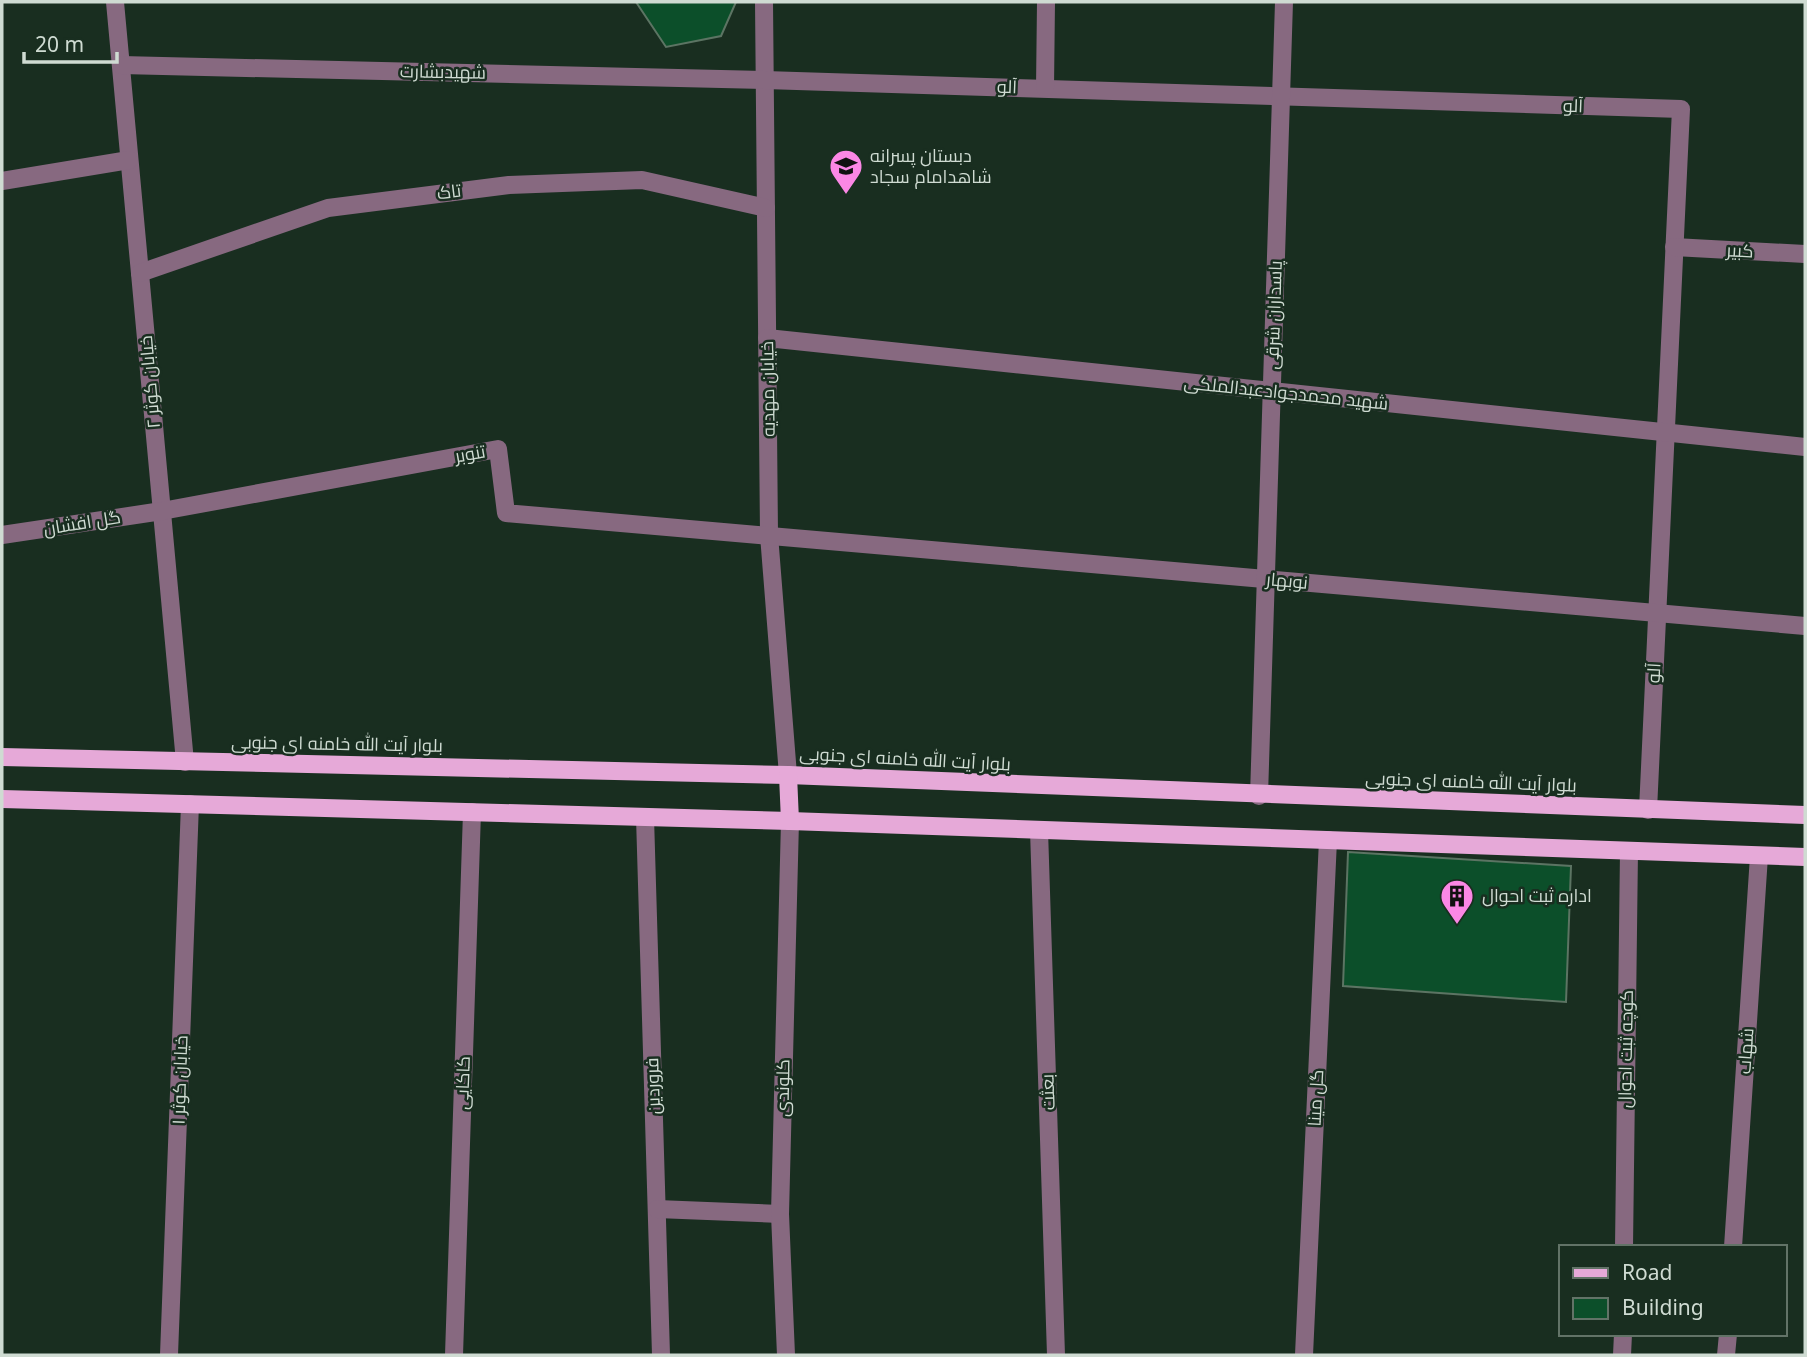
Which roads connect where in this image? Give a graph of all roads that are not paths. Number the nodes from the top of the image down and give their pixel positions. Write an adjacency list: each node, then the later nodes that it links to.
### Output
1 (115, 2): 5 (street, خیابان کوثر ۲)
2 (764, 2): 6 (street, خیابان مهدیه)
3 (1046, 2): 7 (street)
4 (1284, 2): 8 (street, پاسداران شرقی)
5 (121, 65): 6 (street, شهیدبشارت); 9 (street, خیابان کوثر ۲)
6 (765, 80): 7 (street, آلو); 11 (street, خیابان مهدیه)
7 (1045, 88): 8 (street, آلو)
8 (1281, 96): 12 (street, آلو); 16 (street, پاسداران شرقی)
9 (129, 160): 10 (street); 14 (street, خیابان کوثر ۲)
10 (2, 181)
11 (766, 208): 14 (street, تاک); 15 (street, خیابان مهدیه)
12 (1674, 247): 13 (street, کبیر); 17 (street, آلو)
13 (1805, 254)
14 (140, 274): 19 (street, خیابان کوثر ۲)
15 (767, 338): 16 (street, شهید محمدجوادعبدالملکی); 21 (street, خیابان مهدیه)
16 (1272, 391): 17 (street, شهید محمدجوادعبدالملکی); 22 (street, پاسداران شرقی)
17 (1665, 432): 18 (street, شهید محمدجوادعبدالملکی); 23 (street, آلو)
18 (1805, 447)
19 (162, 511): 20 (street, گل افشان); 21 (street, تنوبر); 26 (street, خیابان کوثر ۲)
20 (2, 535)
21 (769, 535): 22 (street, نوبهار); 27 (street, خیابان مهدیه)
22 (1266, 579): 23 (street, نوبهار); 28 (street, پاسداران شرقی)
23 (1657, 613): 24 (street, نوبهار); 31 (street, آلو)
24 (1805, 626)
25 (2, 757): 26 (main road, بلوار آیت الله خامنه ای جنوبی)
26 (185, 762): 27 (main road, بلوار آیت الله خامنه ای جنوبی)
27 (788, 775): 28 (main road, بلوار آیت الله خامنه ای جنوبی); 35 (main road)
28 (1259, 796): 31 (main road, بلوار آیت الله خامنه ای جنوبی)
29 (2, 799): 30 (main road)
30 (190, 804): 32 (main road); 47 (street, خیابان کوثر ۱)
31 (1648, 810): 33 (main road, بلوار آیت الله خامنه ای جنوبی)
32 (472, 812): 34 (main road); 48 (street, کاکایی)
33 (1805, 815)
34 (645, 817): 35 (main road); 41 (street, فروردین)
35 (790, 821): 36 (main road); 42 (street, کلوندی)
36 (1039, 830): 37 (main road); 51 (street, بعثت)
37 (1328, 840): 38 (main road); 52 (street, گل مینا)
38 (1629, 851): 39 (main road); 43 (street, کوچه ثبت احوال)
39 (1759, 856): 40 (main road); 44 (street, شهاب)
40 (1805, 857)
41 (657, 1209): 42 (street); 49 (street, فروردین)
42 (780, 1214): 50 (street, کلوندی)
43 (1624, 1245)
44 (1733, 1245)
45 (1623, 1336): 53 (street)
46 (1728, 1336): 54 (street)
47 (169, 1355)
48 (454, 1355)
49 (662, 1355)
50 (786, 1355)
51 (1056, 1355)
52 (1304, 1355)
53 (1622, 1355)
54 (1726, 1355)

